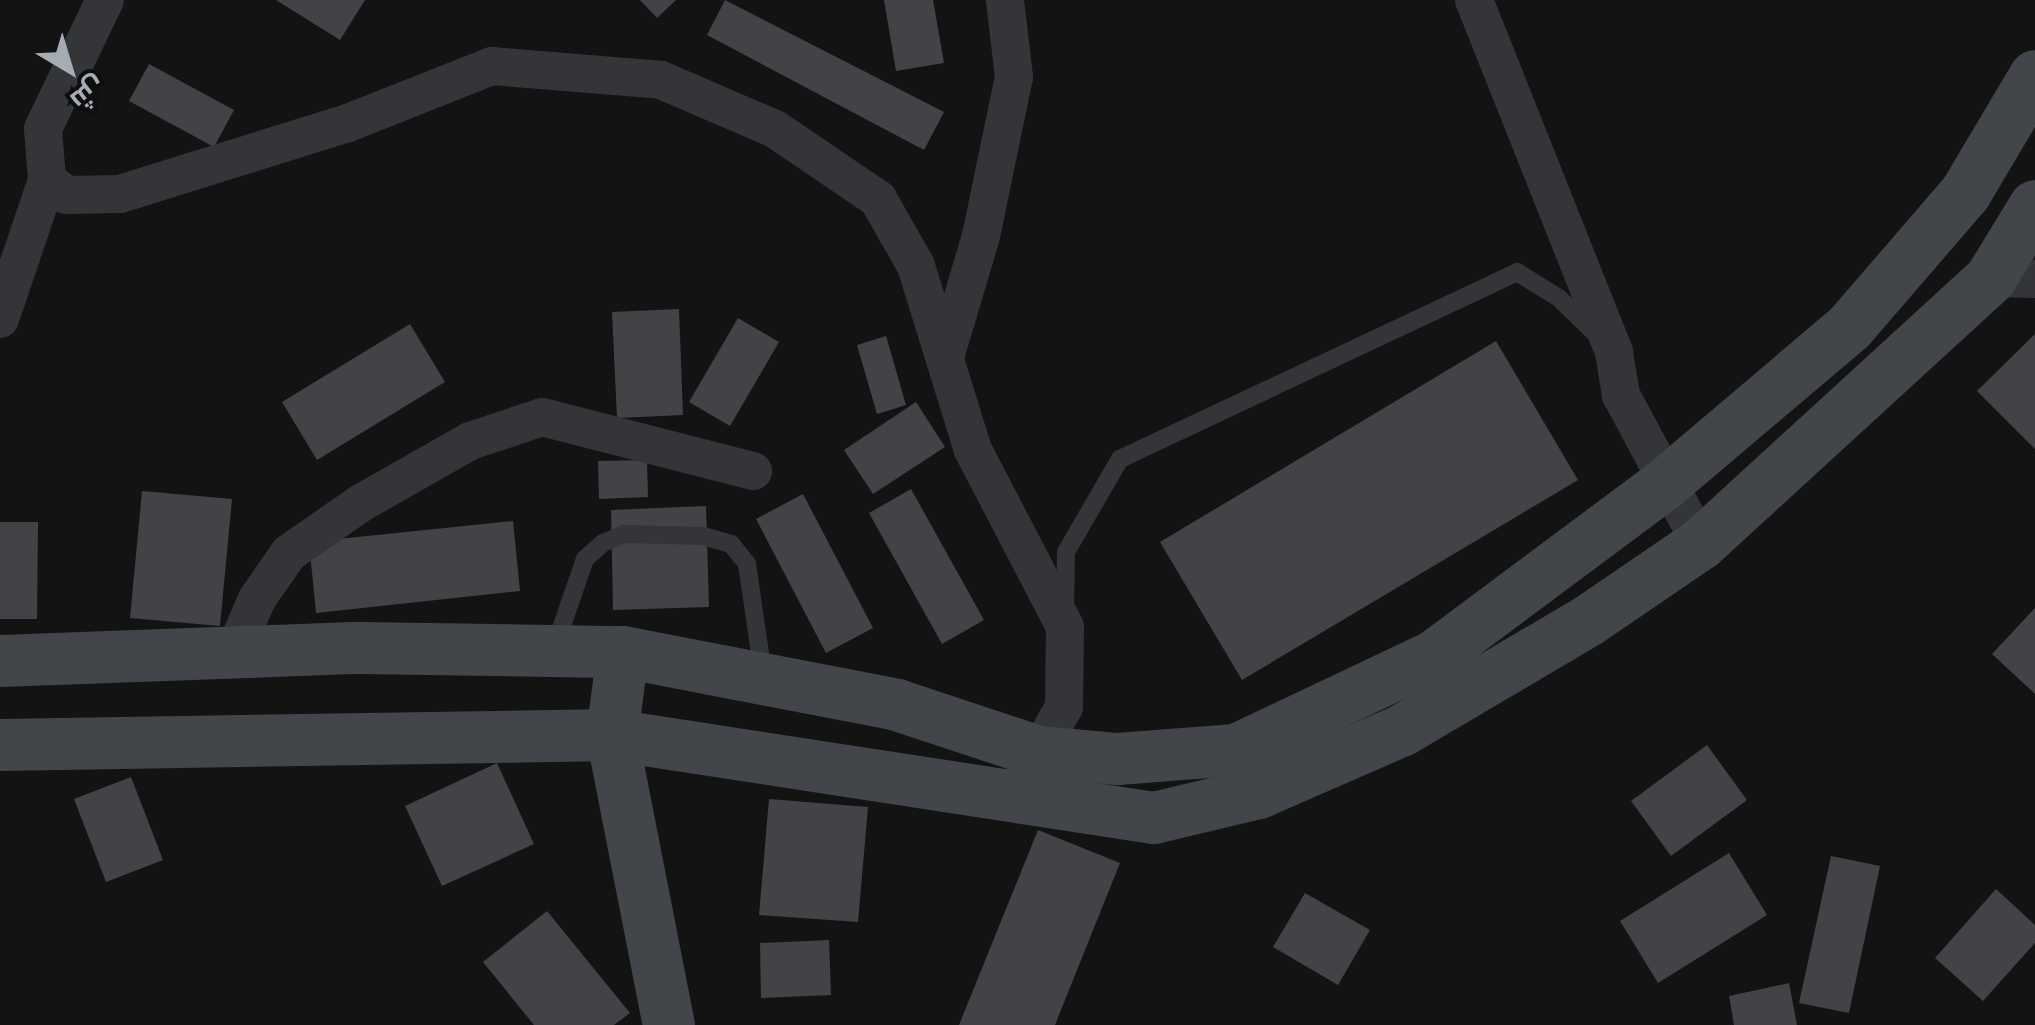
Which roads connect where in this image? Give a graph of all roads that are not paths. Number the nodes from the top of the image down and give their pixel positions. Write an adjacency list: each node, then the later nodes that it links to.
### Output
1 (105, 0): 5 (street)
2 (1006, 0): 10 (street)
3 (1474, 0): 9 (street)
4 (2035, 76): 12 (street)
5 (47, 180): 8 (street); 10 (street)
6 (2035, 206): 7 (street)
7 (2013, 278): 13 (street)
8 (0, 319)
9 (1614, 352): 12 (street); 14 (lane)
10 (945, 358): 14 (street)
11 (753, 471): 17 (street)
12 (1664, 484): 13 (street); 22 (street)
13 (1701, 544): 23 (street)
14 (1065, 627): 22 (street)
15 (552, 652): 16 (street); 17 (street); 19 (lane)
16 (622, 652): 19 (street); 20 (street)
17 (232, 657): 18 (street)
18 (0, 661)
19 (764, 680): 22 (street)
20 (612, 735): 21 (street); 23 (street); 24 (street)
21 (0, 746)
22 (1039, 752): 23 (street)
23 (1012, 800)
24 (669, 1025)

